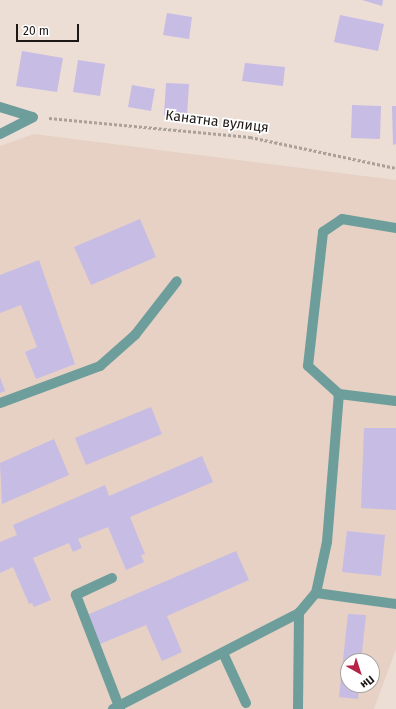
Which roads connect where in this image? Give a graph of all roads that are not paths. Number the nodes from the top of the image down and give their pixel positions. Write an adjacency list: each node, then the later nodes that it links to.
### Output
1 (0, 107): 2 (street)
2 (0, 134)
3 (396, 228): 5 (street)
4 (177, 281): 7 (street)
5 (339, 394): 6 (street); 9 (street)
6 (396, 400)
7 (0, 403)
8 (112, 578): 14 (street)
9 (316, 593): 10 (street); 11 (street)
10 (396, 604)
11 (299, 613): 12 (street); 15 (street)
12 (223, 653): 13 (street); 14 (street)
13 (246, 703)
14 (117, 707)
15 (298, 709)

